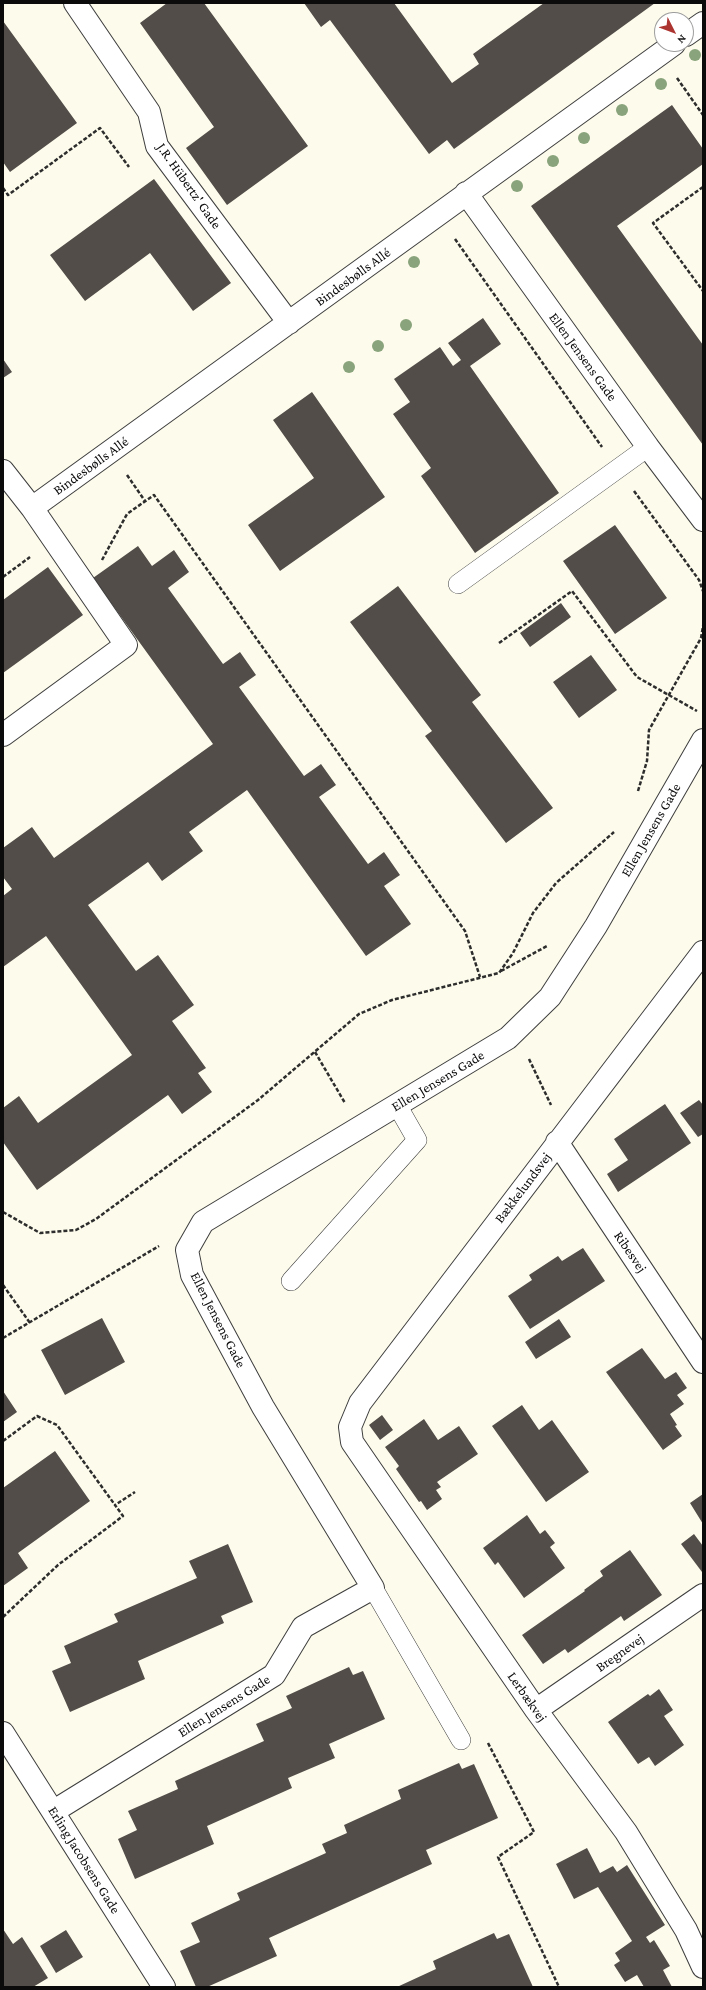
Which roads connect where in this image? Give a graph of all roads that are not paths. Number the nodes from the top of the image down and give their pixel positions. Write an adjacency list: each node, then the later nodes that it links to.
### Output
1 (75, 3): 6 (street, J.R. Hübertz' Gade)
2 (703, 23): 3 (street)
3 (694, 30)
4 (663, 52): 5 (street, Bindesbølls Allé)
5 (466, 193): 6 (street, Bindesbølls Allé); 7 (street, Ellen Jensens Gade)
6 (289, 323): 9 (street, Bindesbølls Allé)
7 (648, 447): 10 (street, Ellen Jensens Gade); 11 (lane)
8 (3, 471): 9 (street)
9 (32, 508): 12 (street)
10 (703, 520)
11 (458, 584)
12 (3, 736)
13 (703, 740): 15 (street, Ellen Jensens Gade)
14 (703, 952): 16 (street, Bækkelundsvej)
15 (397, 1105): 17 (lane); 20 (street, Ellen Jensens Gade)
16 (561, 1137): 18 (street, Ribesvej); 19 (street, Bækkelundsvej)
17 (291, 1280)
18 (703, 1362)
19 (350, 1427): 22 (street, Lerbækvej)
20 (372, 1588): 24 (lane); 25 (street, Ellen Jensens Gade)
21 (703, 1595): 22 (street, Bregnevej)
22 (536, 1710): 26 (street, Lerbækvej)
23 (3, 1733): 25 (street, Erling Jacobsens Gade)
24 (461, 1740)
25 (54, 1811): 27 (street, Erling Jacobsens Gade)
26 (703, 1967)
27 (164, 1987)

